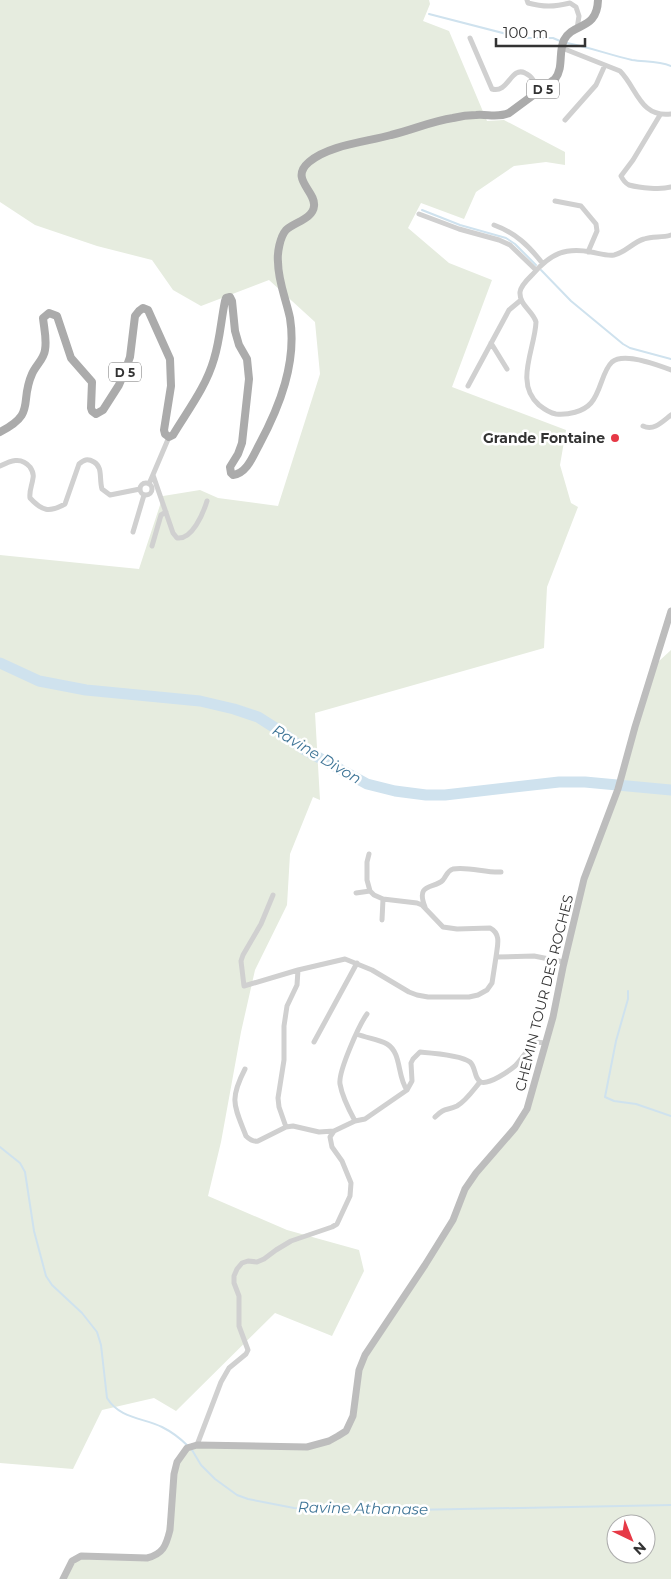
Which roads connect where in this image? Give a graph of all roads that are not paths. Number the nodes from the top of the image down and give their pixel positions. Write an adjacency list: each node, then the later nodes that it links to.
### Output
1 (527, 0): 3 (street)
2 (598, 0): 3 (main road)
3 (577, 29): 5 (main road)
4 (470, 38): 7 (street)
5 (562, 48): 6 (street); 7 (main road, D 5)
6 (605, 65): 9 (street); 10 (street)
7 (538, 93): 27 (main road, D 5)
8 (671, 114): 9 (street)
9 (660, 115): 11 (street)
10 (565, 120)
11 (671, 187)
12 (555, 201): 16 (street)
13 (419, 214): 18 (street)
14 (494, 225): 17 (street)
15 (671, 235): 16 (street)
16 (588, 252): 17 (street)
17 (543, 264): 18 (street)
18 (536, 270): 19 (street)
19 (521, 300): 20 (street); 22 (street)
20 (492, 343): 21 (street); 23 (street)
21 (507, 369)
22 (671, 370)
23 (468, 386)
24 (671, 415): 25 (street)
25 (643, 426)
26 (0, 432): 27 (main road, D 5)
27 (169, 437): 29 (street)
28 (0, 466): 31 (street)
29 (153, 475): 30 (street); 34 (street)
30 (149, 484): 31 (street); 32 (street)
31 (140, 489): 32 (street)
32 (144, 495): 35 (street)
33 (207, 501): 34 (street)
34 (166, 512): 36 (street)
35 (133, 532)
36 (152, 546)
37 (671, 611): 47 (street, CHEMIN TOUR DES ROCHES)
38 (369, 854): 40 (street)
39 (501, 872): 44 (street)
40 (370, 891): 41 (street); 43 (street)
41 (356, 893)
42 (273, 895): 49 (street)
43 (383, 899): 44 (street); 45 (street)
44 (425, 908): 46 (street)
45 (382, 920)
46 (496, 957): 47 (street); 48 (street)
47 (564, 962): 53 (street, CHEMIN TOUR DES ROCHES)
48 (357, 963): 49 (street); 52 (street)
49 (298, 970): 59 (street)
50 (367, 1014): 51 (street)
51 (357, 1034): 56 (street); 58 (street)
52 (314, 1042)
53 (545, 1043): 55 (street); 61 (street, CHEMIN TOUR DES ROCHES)
54 (245, 1070): 59 (street)
55 (480, 1082): 56 (street); 57 (street)
56 (407, 1090): 58 (street)
57 (436, 1117)
58 (355, 1121): 60 (street)
59 (286, 1127): 60 (street)
60 (334, 1131): 61 (street)
61 (197, 1445): 62 (street)
62 (63, 1579)

